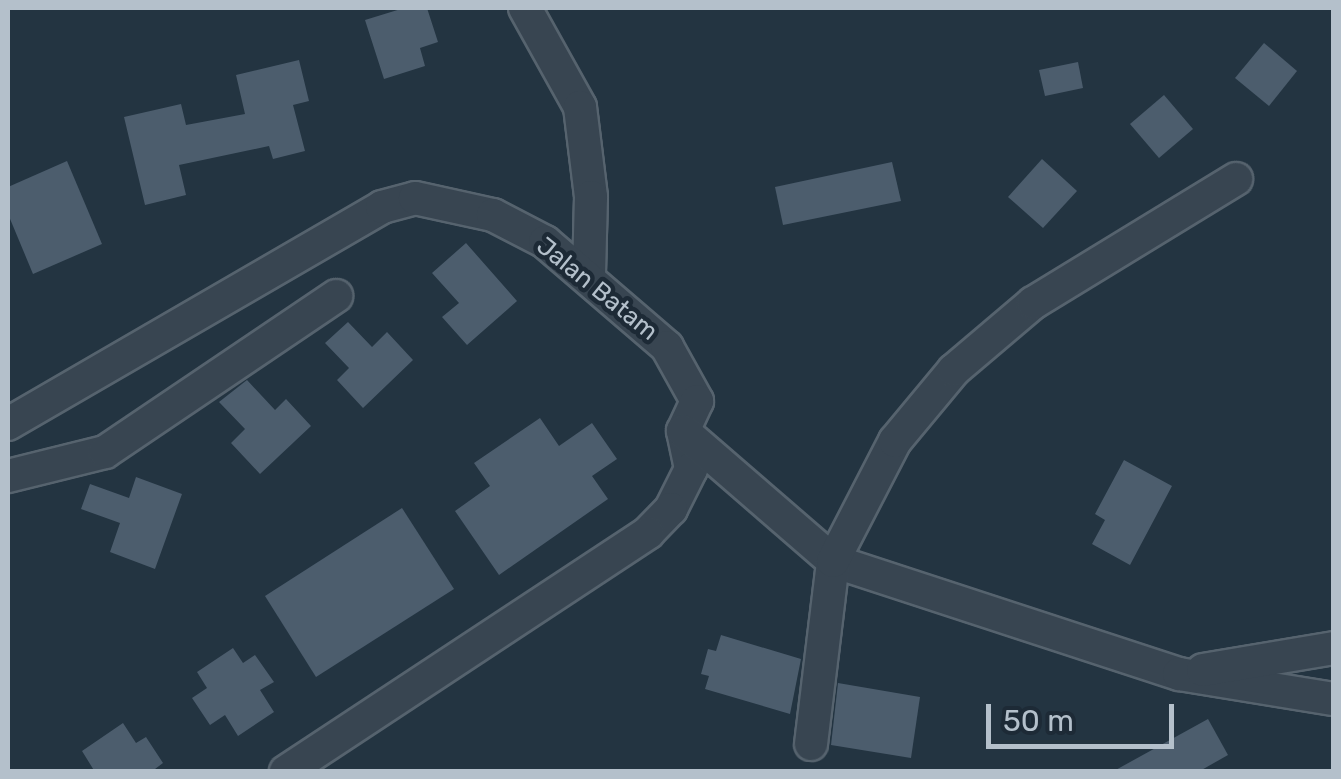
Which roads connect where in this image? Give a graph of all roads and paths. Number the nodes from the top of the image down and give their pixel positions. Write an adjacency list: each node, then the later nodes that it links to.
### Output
1 (526, 8): 3 (street)
2 (1236, 179): 8 (street)
3 (588, 275): 5 (street, Jalan Batam); 6 (street, Jalan Batam)
4 (336, 296): 7 (street)
5 (8, 424)
6 (683, 431): 8 (street); 13 (street, Jalan Batam)
7 (8, 476)
8 (833, 561): 10 (street); 12 (street)
9 (1334, 648): 10 (street)
10 (1179, 674): 11 (street)
11 (1334, 699)
12 (811, 744)
13 (286, 772)

